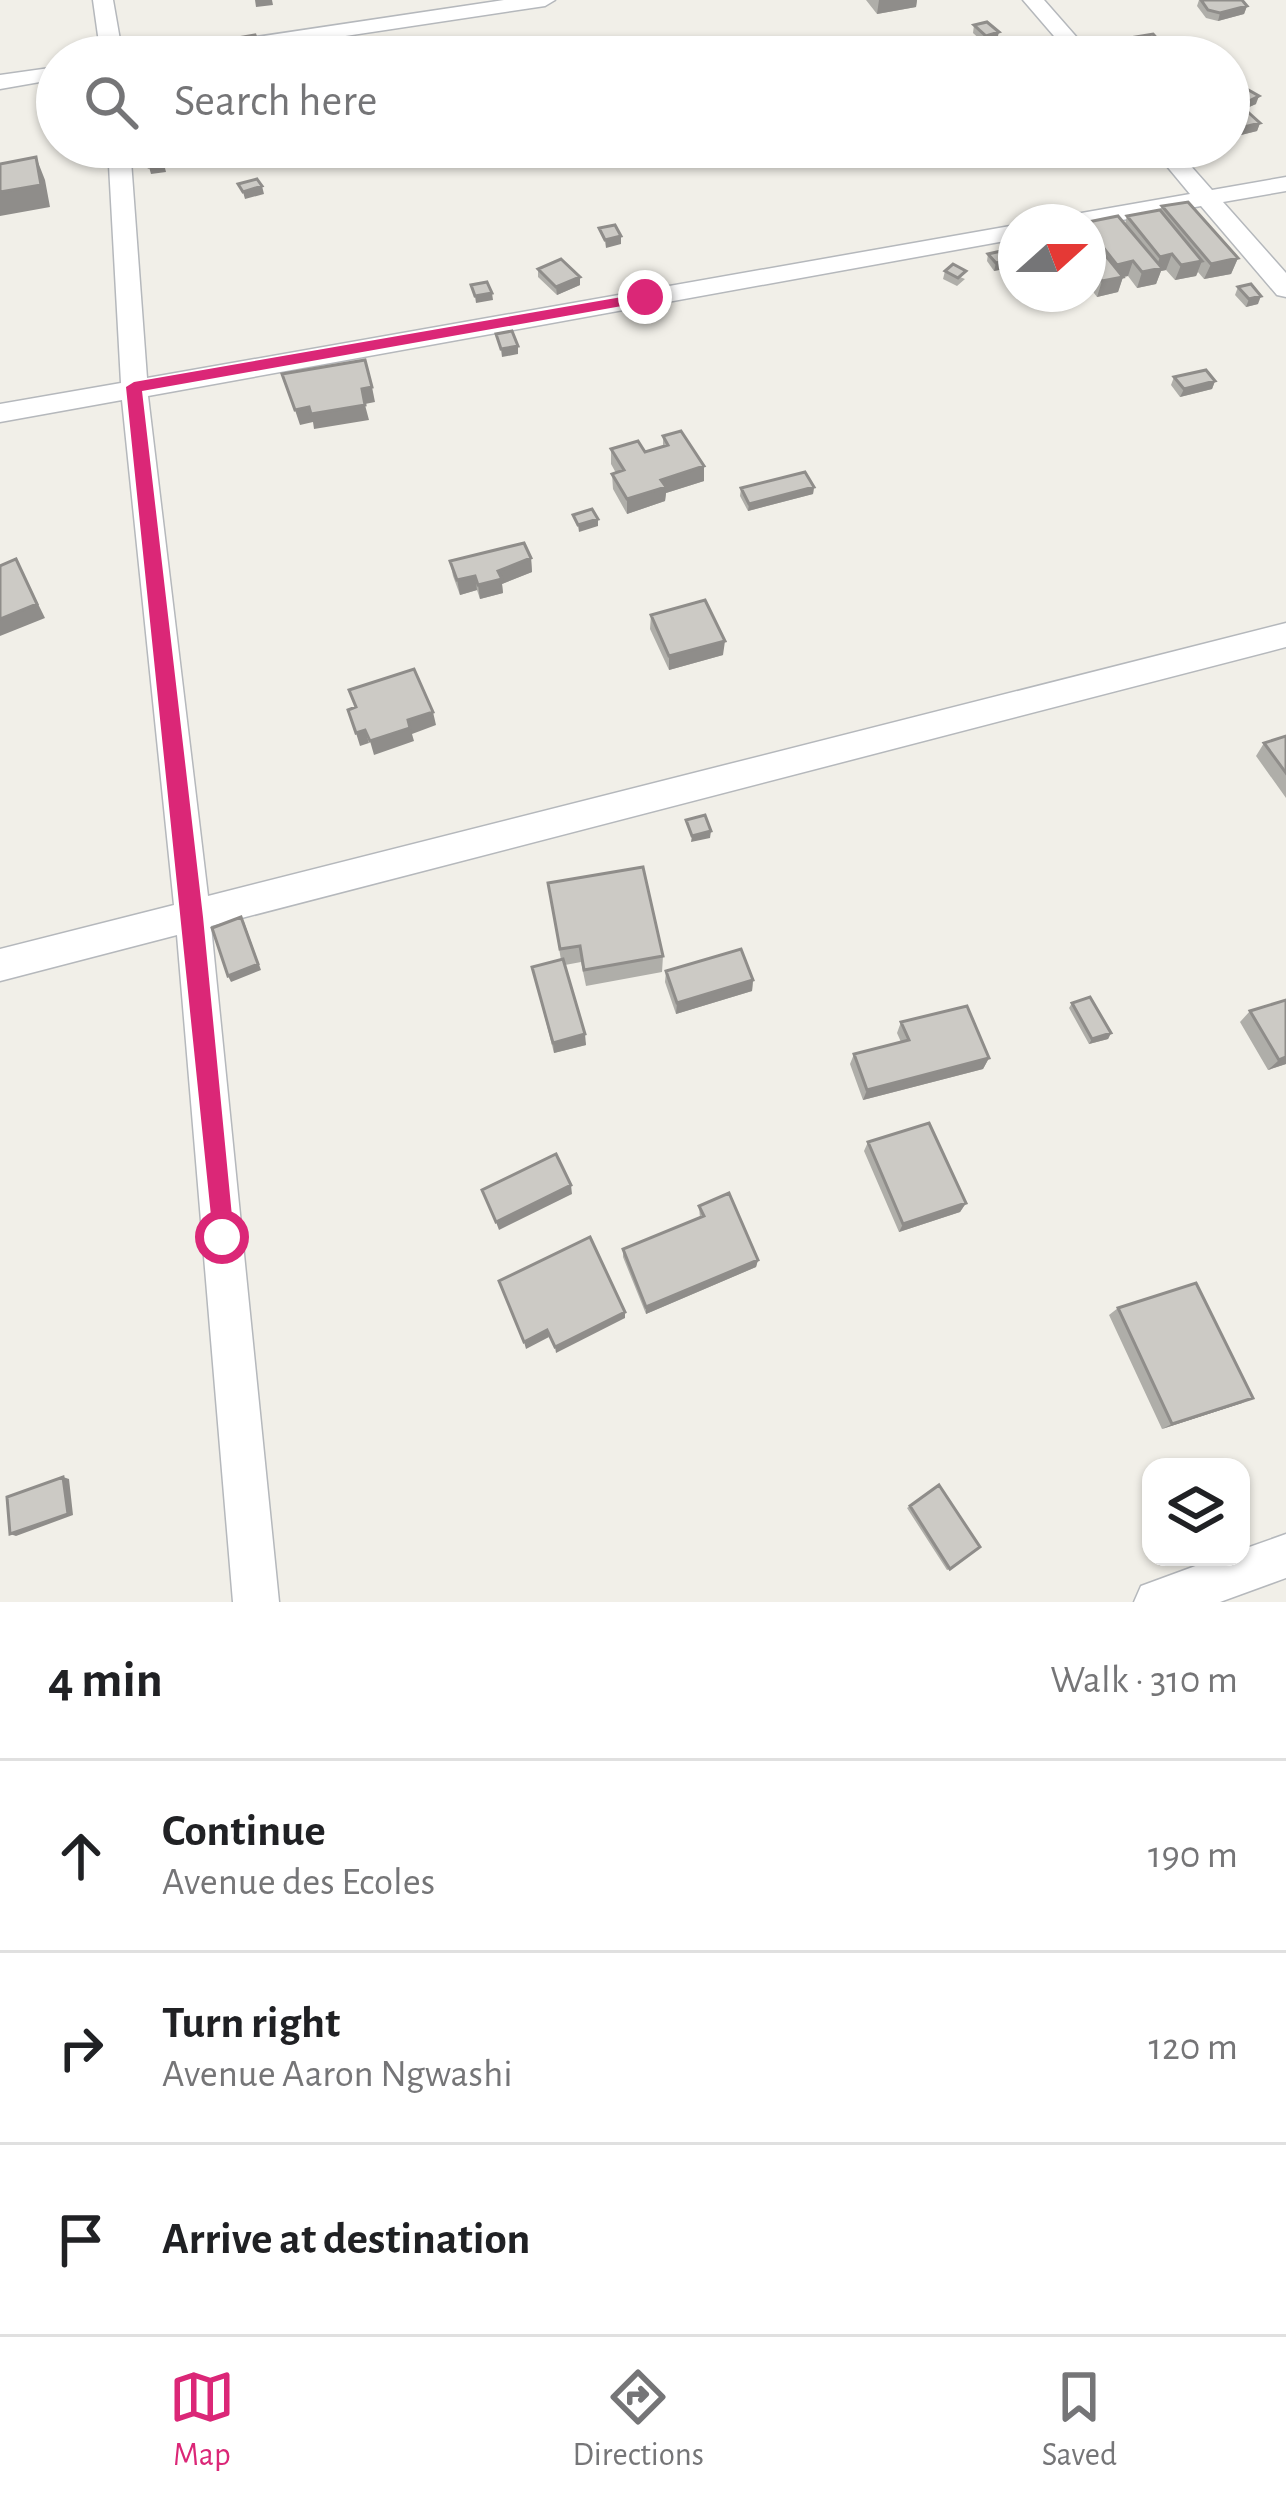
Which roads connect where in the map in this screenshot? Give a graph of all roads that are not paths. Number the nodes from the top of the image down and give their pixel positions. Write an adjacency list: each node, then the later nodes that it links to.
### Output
1 (103, 0): 4 (street)
2 (545, 0): 5 (street)
3 (1034, 0): 6 (street)
4 (109, 36)
5 (304, 36)
6 (1065, 36)
7 (36, 76): 8 (street)
8 (0, 82)
9 (120, 168): 16 (street)
10 (1181, 168): 12 (street)
11 (1286, 184): 12 (street)
12 (1207, 198): 13 (street); 15 (street)
13 (1106, 216)
14 (998, 235): 16 (street)
15 (1286, 289)
16 (134, 387): 17 (street); 19 (street)
17 (0, 413)
18 (1286, 635): 19 (street)
19 (193, 917): 20 (street); 22 (street)
20 (0, 965)
21 (1286, 1556): 23 (street)
22 (256, 1602)
23 (1157, 1602)

